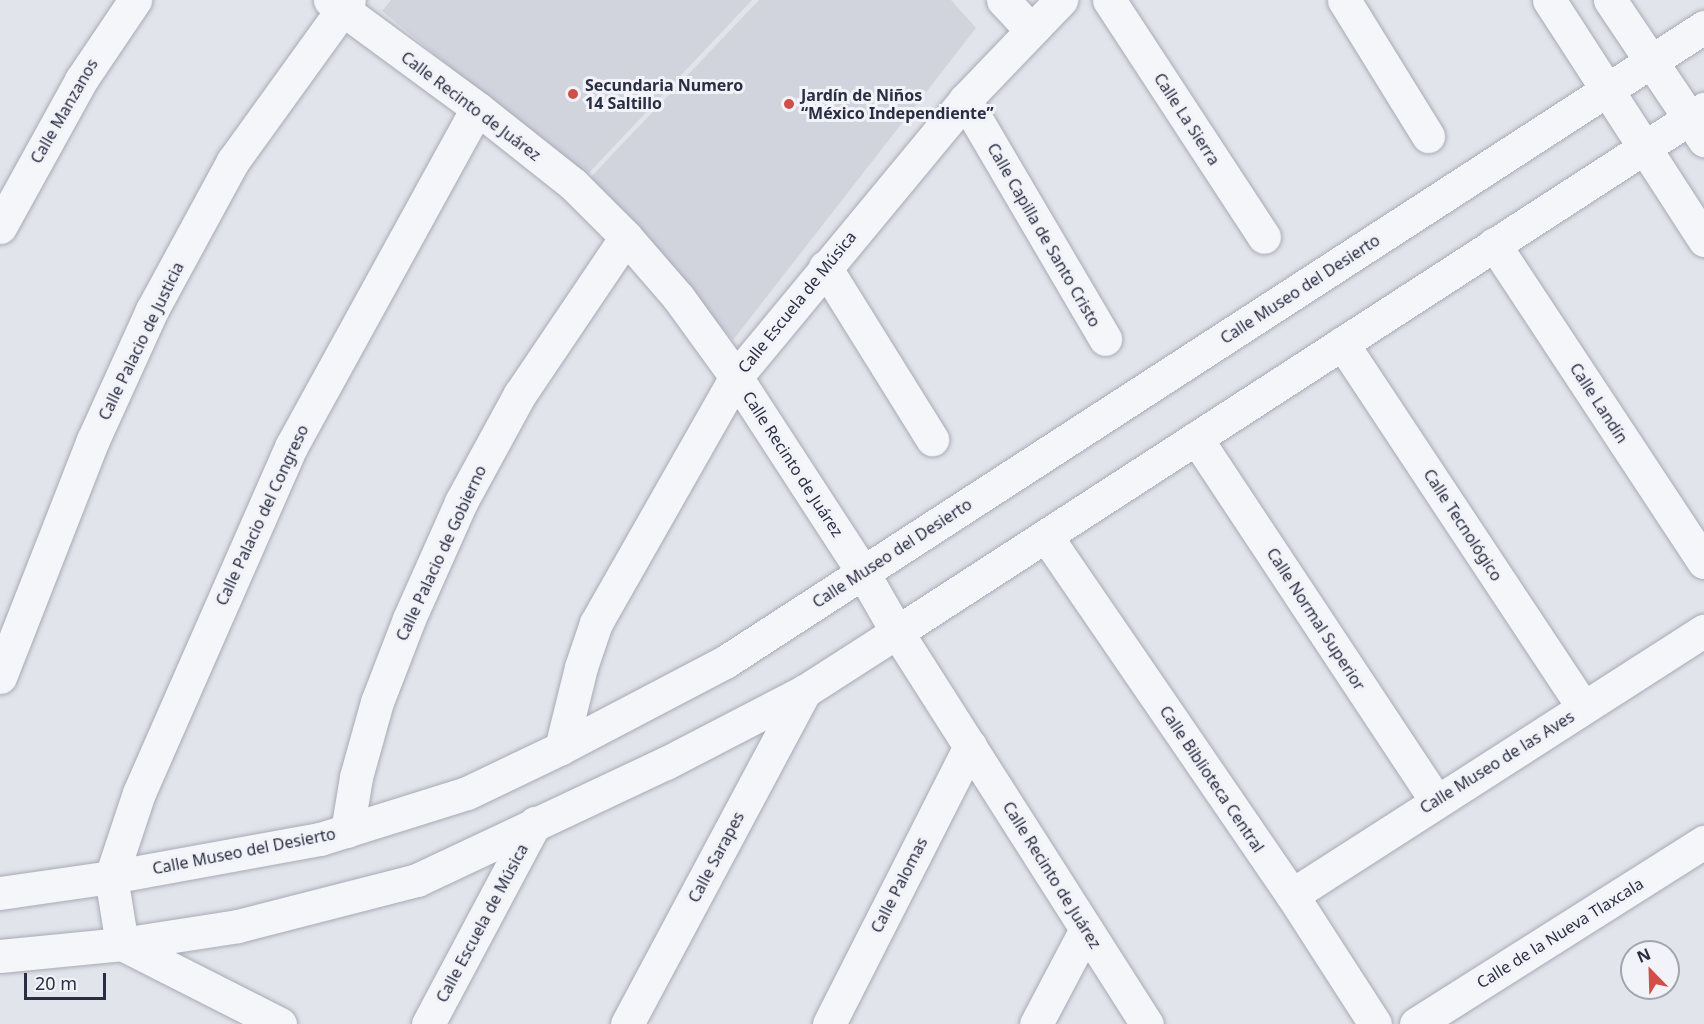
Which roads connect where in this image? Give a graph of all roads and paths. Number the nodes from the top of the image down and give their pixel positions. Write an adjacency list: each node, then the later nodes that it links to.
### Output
1 (135, 0): 18 (street, Calle Manzanos)
2 (1004, 0): 10 (street)
3 (1061, 0): 10 (street, Calle Escuela de Música)
4 (1109, 0): 20 (street, Calle La Sierra)
5 (1344, 0): 16 (street)
6 (1549, 0): 12 (street)
7 (1611, 0): 11 (street)
8 (340, 3): 14 (street, Calle Recinto de Juárez); 34 (street, Calle Palacio de Justicia)
9 (1704, 27): 11 (street, Calle Museo del Desierto)
10 (1030, 29): 13 (street, Calle Escuela de Música)
11 (1650, 61): 12 (street, Calle Museo del Desierto); 15 (street)
12 (1607, 91): 17 (street); 31 (street, Calle Museo del Desierto)
13 (965, 100): 23 (street, Calle Escuela de Música); 24 (street, Calle Capilla de Santo Cristo)
14 (477, 108): 19 (street, Calle Recinto de Juárez); 43 (street, Calle Palacio del Congreso)
15 (1699, 122): 17 (street)
16 (1428, 136)
17 (1644, 148): 21 (street); 22 (street)
18 (0, 227)
19 (626, 237): 26 (street, Calle Recinto de Juárez); 41 (street, Calle Palacio de Gobierno)
20 (1264, 237)
21 (1704, 240)
22 (1494, 244): 25 (street); 30 (street, Calle Landín)
23 (825, 267): 26 (street, Calle Escuela de Música); 28 (street)
24 (1105, 339)
25 (1342, 343): 27 (street); 36 (street, Calle Tecnológico)
26 (736, 377): 31 (street, Calle Recinto de Juárez); 38 (street, Calle Escuela de Música)
27 (1196, 438): 29 (street); 39 (street, Calle Normal Superior)
28 (932, 439)
29 (1046, 536): 33 (street); 45 (street, Calle Biblioteca Central)
30 (1704, 562)
31 (862, 571): 33 (street, Calle Recinto de Juárez); 38 (street, Calle Museo del Desierto)
32 (1704, 631): 36 (street, Calle Museo de las Aves)
33 (897, 632): 35 (street); 37 (street, Calle Recinto de Juárez)
34 (0, 677)
35 (805, 691): 40 (street); 51 (street, Calle Sarapes)
36 (1583, 707): 39 (street, Calle Museo de las Aves)
37 (970, 746): 46 (street, Calle Recinto de Juárez); 52 (street, Calle Palomas)
38 (561, 748): 41 (street, Calle Museo del Desierto)
39 (1436, 801): 45 (street, Calle Museo de las Aves)
40 (535, 823): 47 (street); 50 (street, Calle Escuela de Música)
41 (347, 831): 43 (street, Calle Museo del Desierto)
42 (1704, 842): 56 (street, Calle de la Nueva Tlaxcala)
43 (111, 877): 44 (street, Calle Museo del Desierto); 47 (street, Calle Palacio del Congreso)
44 (0, 893)
45 (1292, 895): 55 (street, Calle Biblioteca Central)
46 (1086, 929): 53 (street); 54 (street, Calle Recinto de Juárez)
47 (122, 944): 48 (street); 49 (street)
48 (0, 956)
49 (280, 1024)
50 (429, 1024)
51 (627, 1024)
52 (829, 1024)
53 (1036, 1024)
54 (1147, 1024)
55 (1375, 1024)
56 (1416, 1024)

